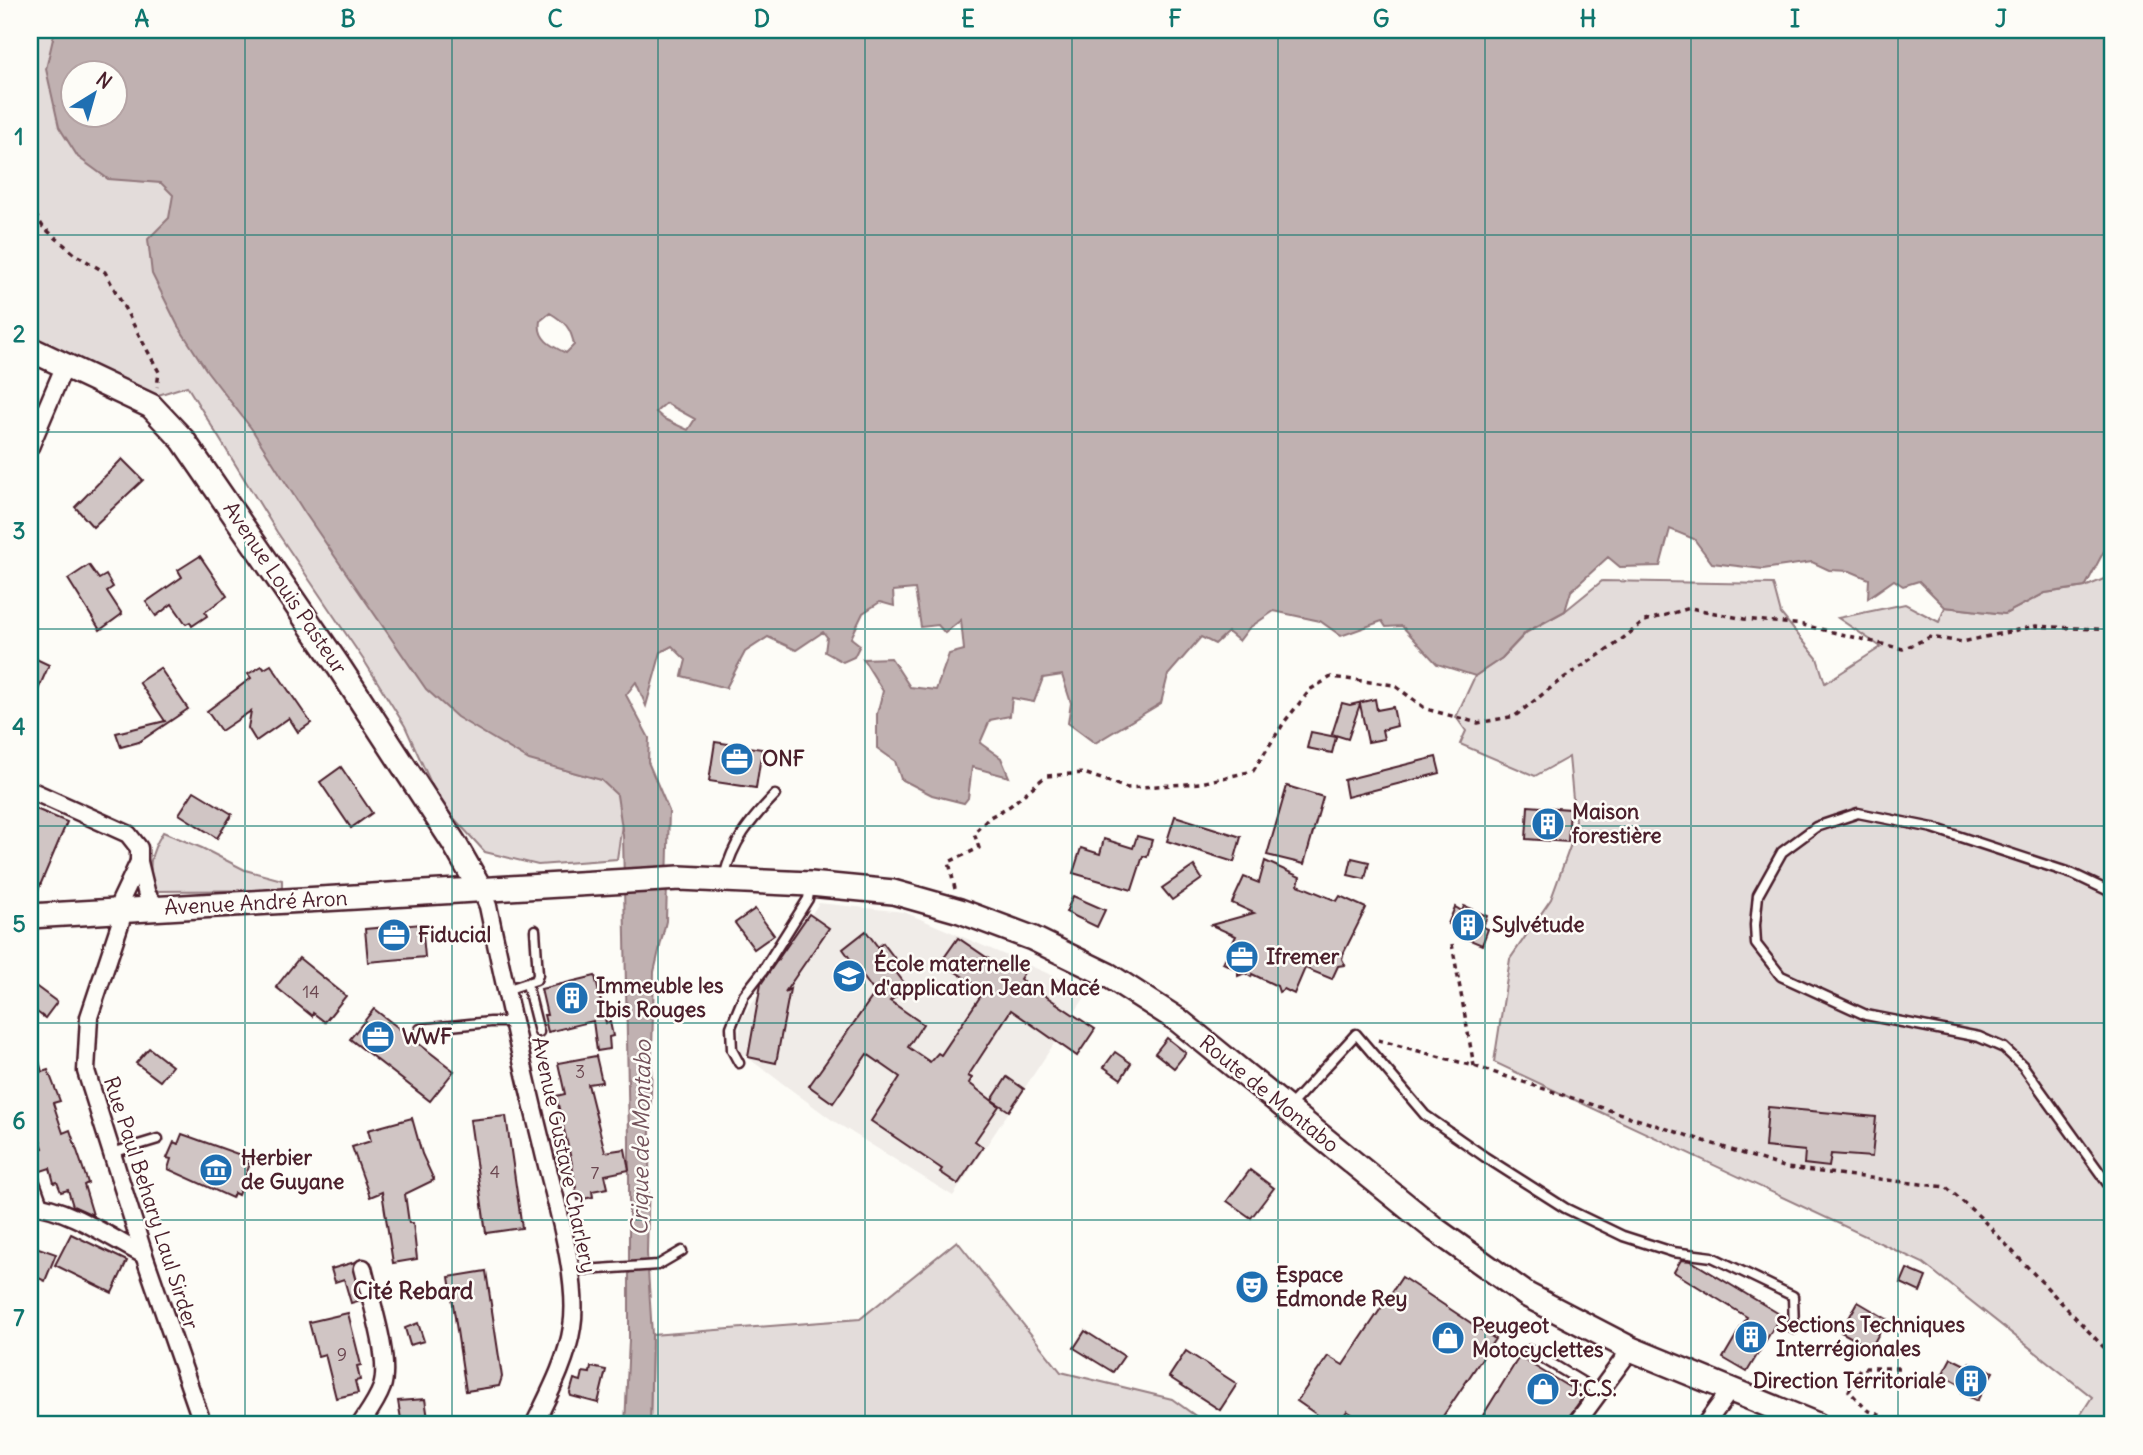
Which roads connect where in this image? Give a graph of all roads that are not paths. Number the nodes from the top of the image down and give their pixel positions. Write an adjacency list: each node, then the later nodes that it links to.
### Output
1 (30, 349): 2 (main road, Avenue Louis Pasteur)
2 (65, 365): 3 (street); 9 (main road, Avenue Louis Pasteur)
3 (30, 447)
4 (30, 790): 6 (street)
5 (775, 795): 7 (lane)
6 (139, 862): 11 (street); 12 (street, Rue Paul Behary Laul Sirder)
7 (723, 879): 8 (main road, Route de Montabo); 9 (main road, Route de Montabo)
8 (810, 884): 20 (lane); 21 (main road, Route de Montabo)
9 (481, 890): 11 (main road, Avenue André Aron); 16 (street, Avenue Gustave Charlery)
10 (2113, 893): 25 (lane)
11 (159, 909): 12 (main road, Avenue André Aron)
12 (120, 912): 13 (main road, Avenue André Aron); 23 (street, Rue Paul Behary Laul Sirder)
13 (30, 916)
14 (535, 930): 15 (lane)
15 (527, 984): 16 (lane); 19 (lane)
16 (506, 990): 17 (street, Avenue Gustave Charlery)
17 (513, 1022): 18 (lane); 30 (street, Avenue Gustave Charlery)
18 (420, 1029)
19 (539, 1032)
20 (739, 1063)
21 (1287, 1109): 31 (lane); 32 (main road, Route de Montabo)
22 (158, 1139): 23 (lane)
23 (112, 1153): 28 (street, Rue Paul Behary Laul Sirder)
24 (30, 1180): 26 (street)
25 (2113, 1191)
26 (35, 1205): 28 (street)
27 (682, 1251): 30 (lane)
28 (144, 1255): 36 (street, Rue Paul Behary Laul Sirder)
29 (363, 1268): 37 (street)
30 (569, 1271): 38 (street, Avenue Gustave Charlery)
31 (1794, 1329)
32 (1631, 1349): 34 (main road, Route de Montabo); 35 (street)
33 (1529, 1350): 35 (lane)
34 (1731, 1389): 40 (street); 41 (main road, Route de Montabo)
35 (1599, 1392): 39 (street)
36 (203, 1425)
37 (360, 1425)
38 (534, 1425)
39 (1575, 1425)
40 (1705, 1425)
41 (1817, 1425)

